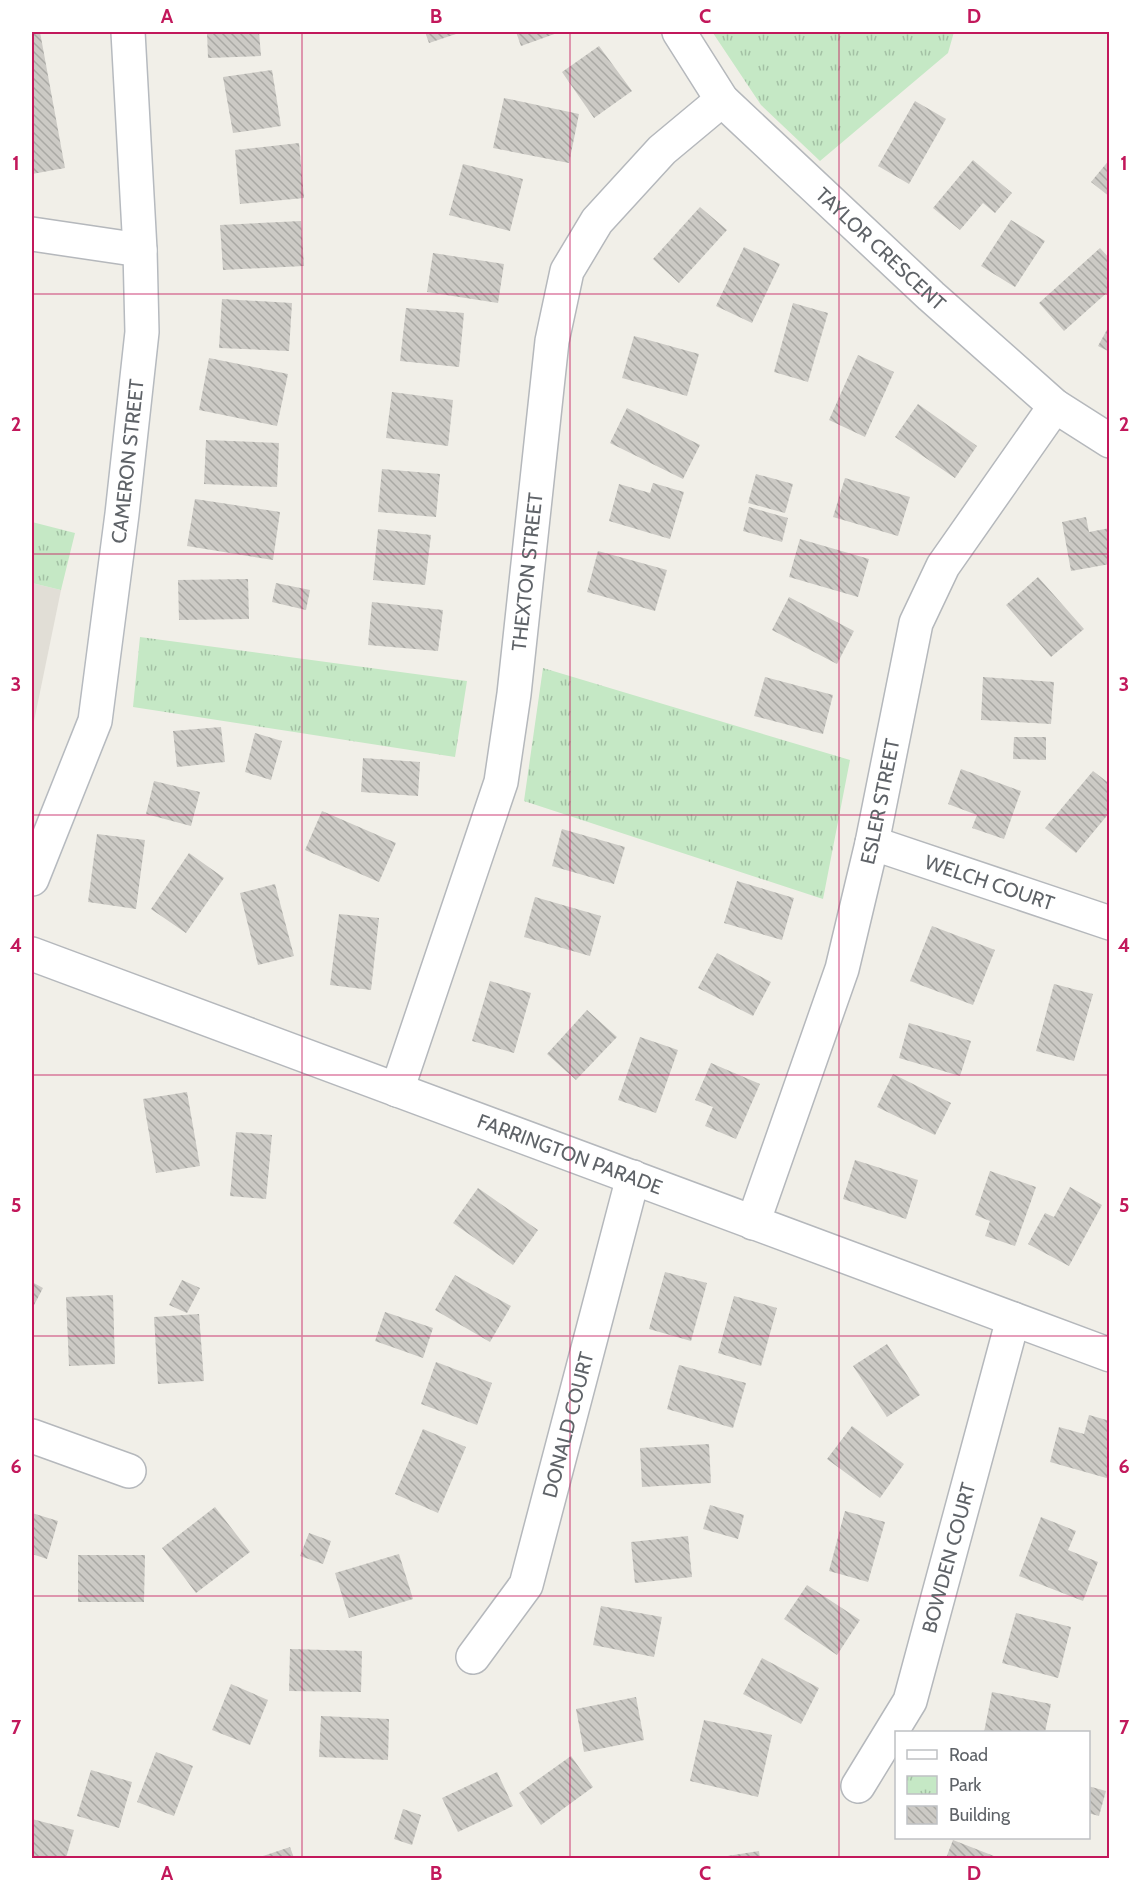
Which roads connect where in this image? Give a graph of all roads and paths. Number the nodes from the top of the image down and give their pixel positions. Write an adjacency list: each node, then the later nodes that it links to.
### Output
1 (128, 32): 5 (street, CAMERON STREET)
2 (679, 32): 3 (street, TAYLOR CRESCENT)
3 (722, 100): 6 (street, TAYLOR CRESCENT); 12 (street, THEXTON STREET)
4 (32, 234): 5 (street)
5 (140, 250): 9 (street, CAMERON STREET)
6 (1055, 406): 7 (street, TAYLOR CRESCENT); 8 (street, ESLER STREET)
7 (1110, 441)
8 (872, 843): 10 (street, WELCH COURT); 14 (street, ESLER STREET)
9 (32, 879)
10 (1110, 923)
11 (32, 954): 12 (street, FARRINGTON PARADE)
12 (397, 1090): 13 (street, FARRINGTON PARADE)
13 (633, 1178): 14 (street, FARRINGTON PARADE); 19 (street, DONALD COURT)
14 (753, 1223): 15 (street, FARRINGTON PARADE)
15 (1013, 1319): 16 (street, FARRINGTON PARADE); 20 (street, BOWDEN COURT)
16 (1110, 1355)
17 (32, 1436): 18 (street)
18 (129, 1471)
19 (473, 1657)
20 (858, 1786)

